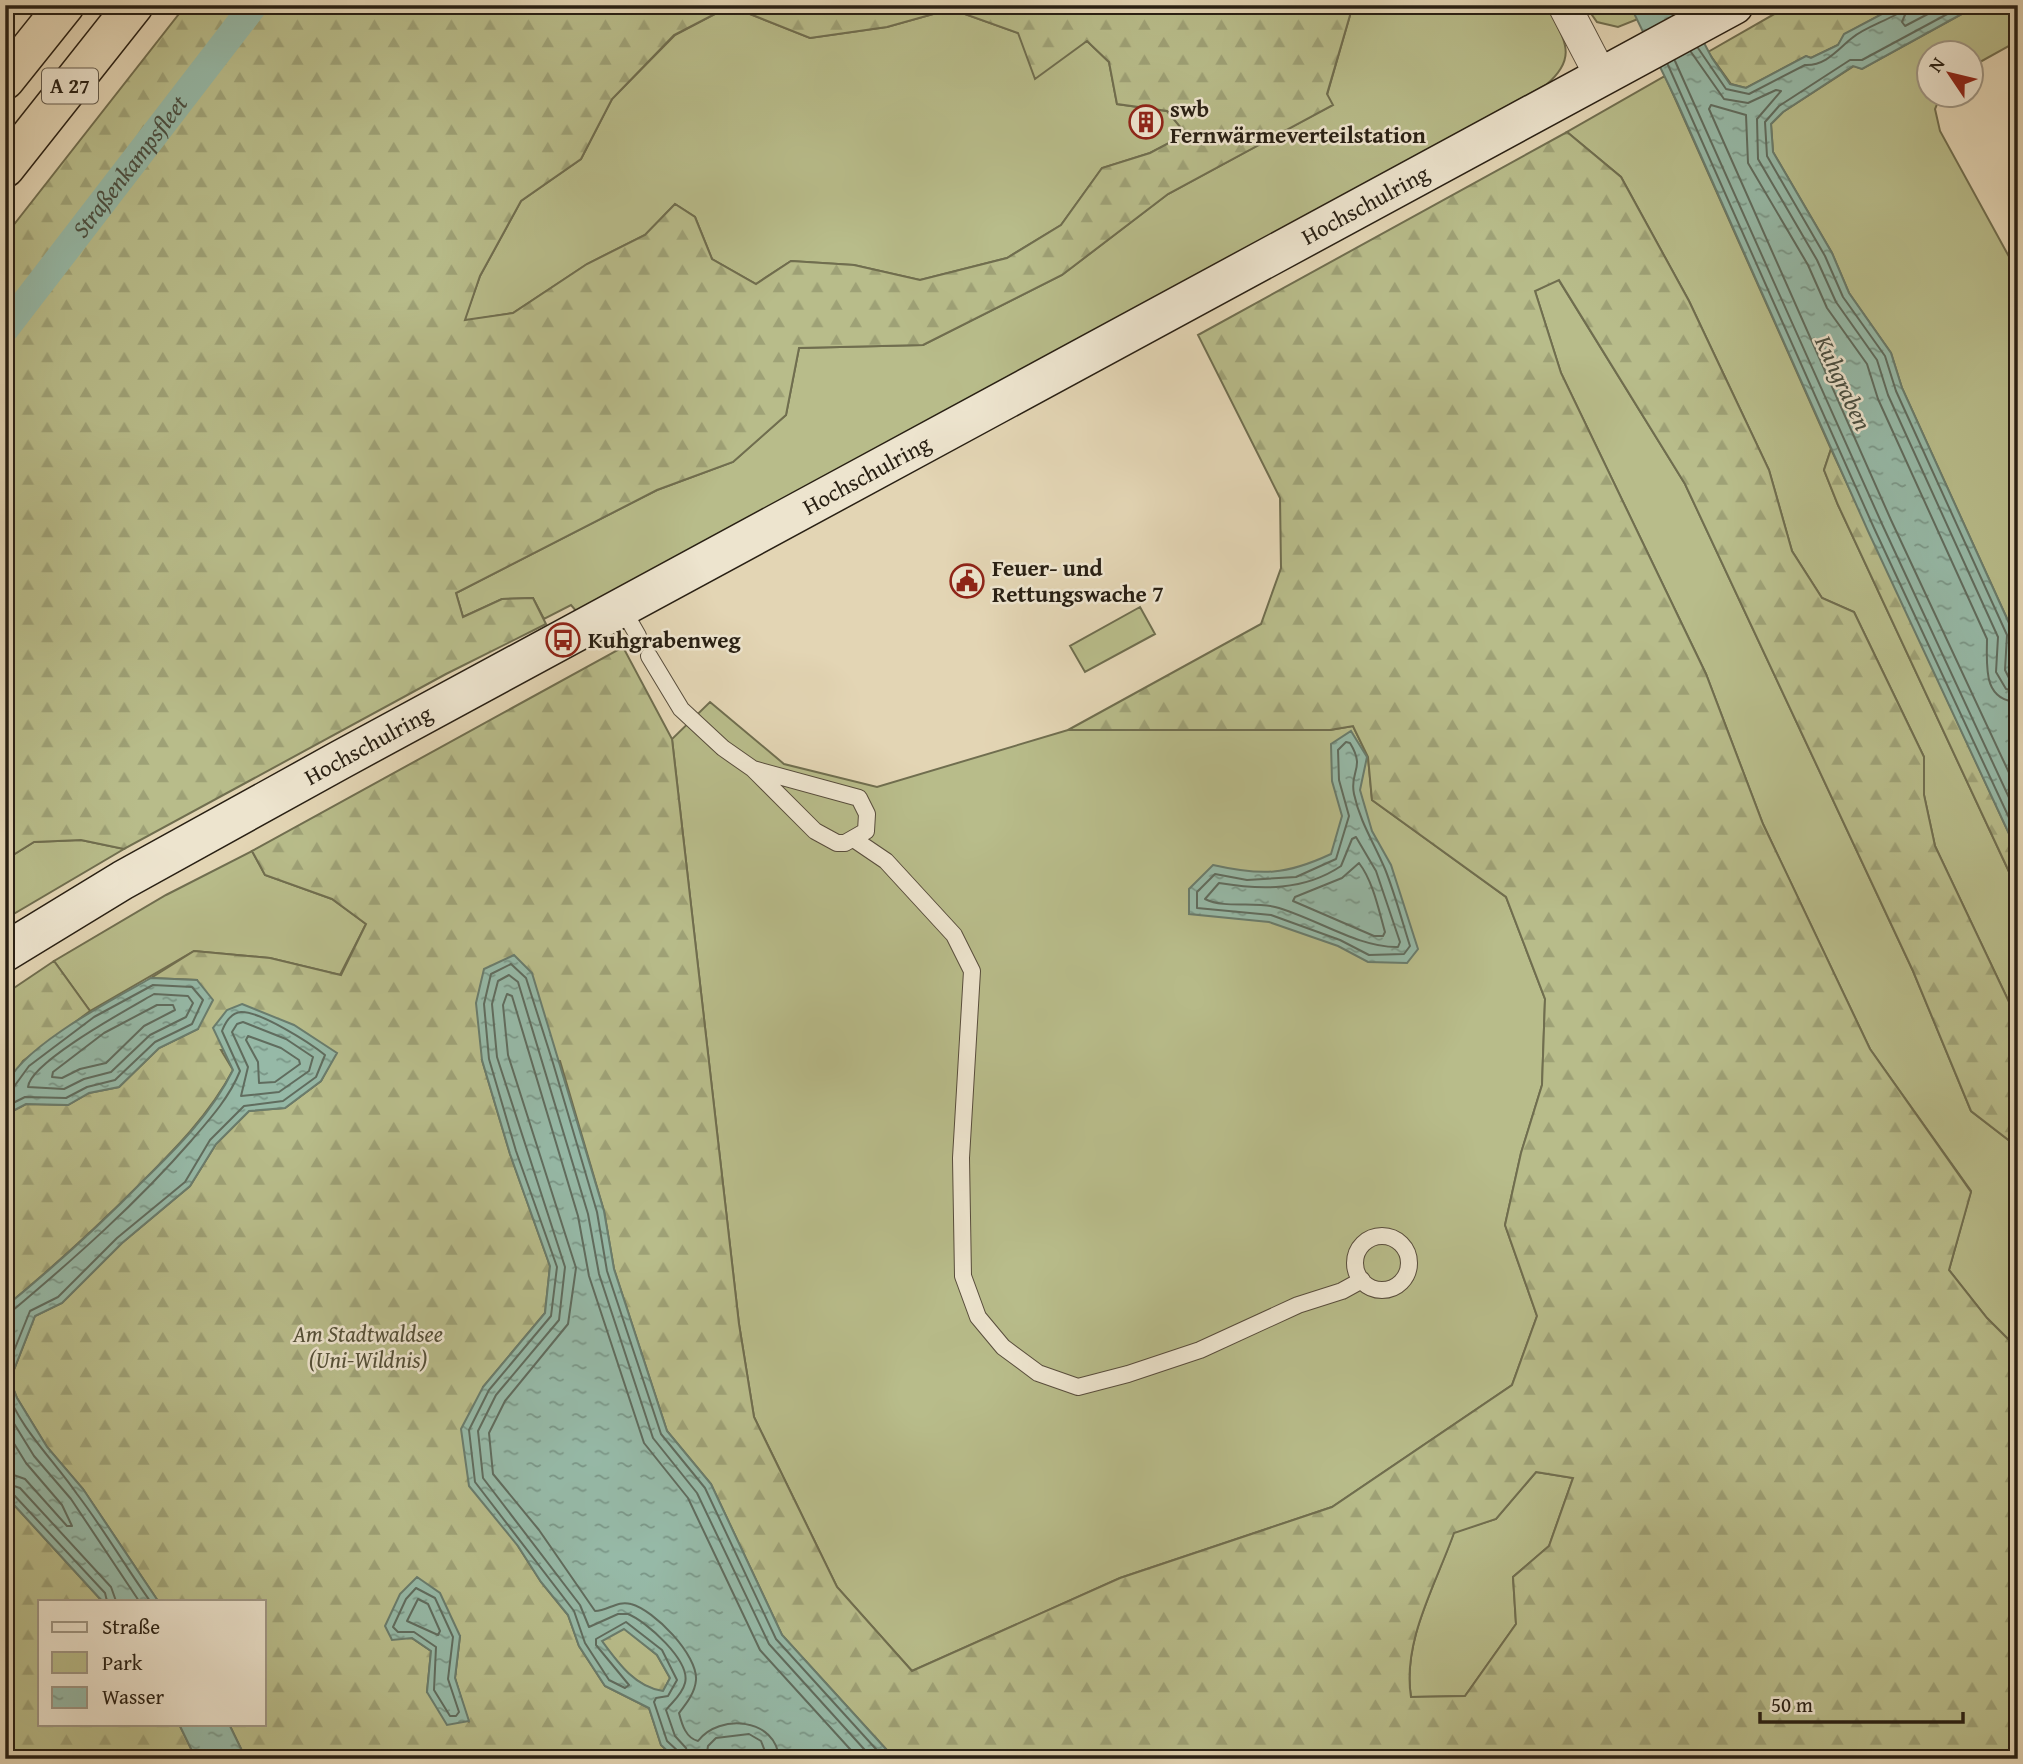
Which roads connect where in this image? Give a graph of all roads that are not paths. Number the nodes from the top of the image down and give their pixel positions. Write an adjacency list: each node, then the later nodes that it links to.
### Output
1 (65, 5): 6 (highway, A 27)
2 (134, 5): 7 (highway, A 27)
3 (1564, 5): 5 (street)
4 (1734, 5): 5 (street, Hochschulring)
5 (1601, 76): 11 (street, Hochschulring)
6 (5, 80)
7 (5, 168)
8 (649, 656): 9 (lane)
9 (753, 769): 10 (lane); 10 (lane)
10 (855, 840): 12 (lane)
11 (5, 952)
12 (1362, 1280)

